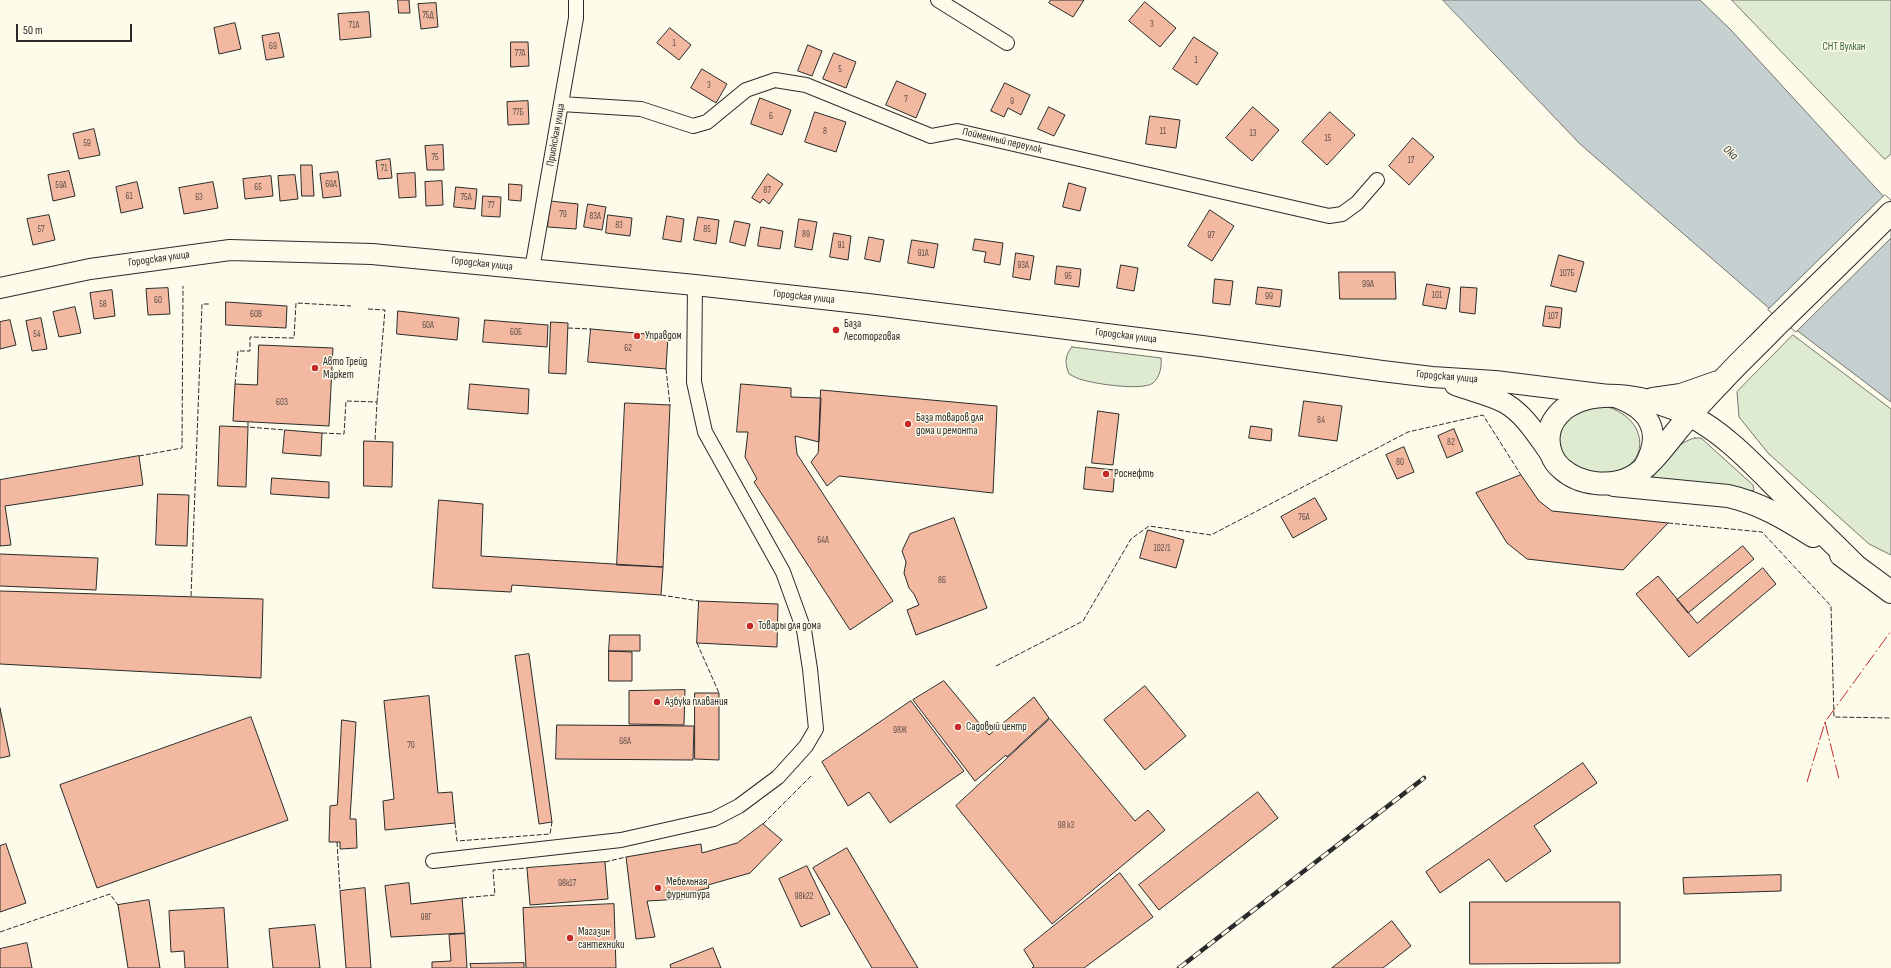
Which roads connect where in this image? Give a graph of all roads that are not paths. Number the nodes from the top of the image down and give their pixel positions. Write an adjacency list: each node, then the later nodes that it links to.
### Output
1 (576, 0): 4 (street, Приокская улица)
2 (938, 0): 3 (street)
3 (1007, 43)
4 (561, 104): 5 (street, Пойменный переулок); 7 (street, Приокская улица)
5 (1376, 180)
6 (1891, 213): 10 (highway)
7 (532, 269): 8 (main road, Городская улица); 9 (main road, Городская улица)
8 (695, 285): 11 (main road, Городская улица); 21 (street)
9 (0, 288)
10 (1726, 376): 13 (highway); 14 (highway); 16 (highway)
11 (1432, 377): 12 (main road, Городская улица); 15 (main road)
12 (1608, 395): 13 (highway); 15 (highway); 17 (main road)
13 (1644, 399): 14 (highway)
14 (1690, 416): 16 (highway); 17 (highway)
15 (1555, 461): 18 (highway)
16 (1752, 463): 19 (highway)
17 (1643, 468): 18 (highway)
18 (1604, 484): 19 (highway)
19 (1854, 564): 20 (highway)
20 (1891, 592)
21 (433, 861)

